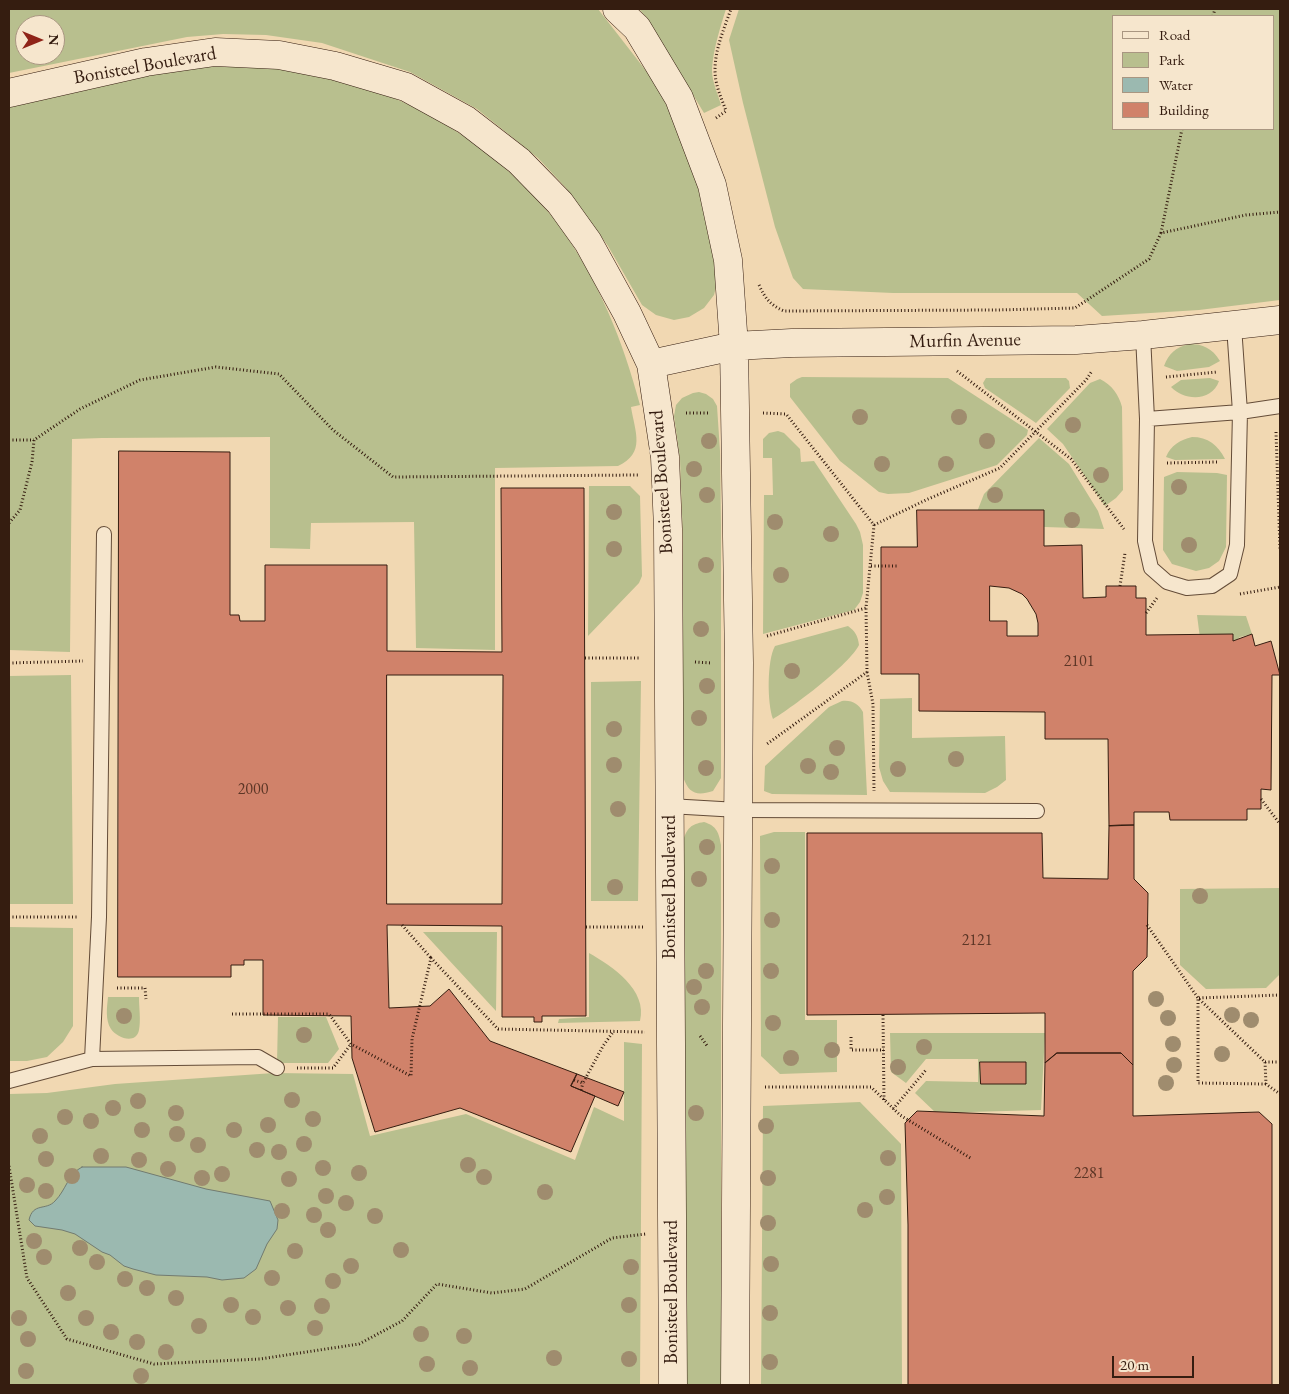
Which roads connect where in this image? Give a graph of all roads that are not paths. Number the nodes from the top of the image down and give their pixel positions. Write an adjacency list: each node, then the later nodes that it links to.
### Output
1 (618, 9): 6 (street)
2 (9, 93): 7 (street, Bonisteel Boulevard)
3 (1280, 320): 4 (street, Murfin Avenue)
4 (1234, 326): 5 (street, Murfin Avenue); 9 (lane)
5 (1143, 335): 6 (street, Murfin Avenue); 10 (lane)
6 (734, 346): 7 (street, Murfin Avenue); 13 (street)
7 (652, 364): 12 (street, Bonisteel Boulevard)
8 (1280, 406): 9 (lane)
9 (1240, 412): 10 (lane); 10 (lane)
10 (1147, 419)
11 (104, 534): 15 (lane)
12 (669, 806): 13 (lane); 18 (street, Bonisteel Boulevard)
13 (738, 810): 14 (lane); 19 (street)
14 (1037, 811)
15 (92, 1059): 16 (lane); 17 (lane)
16 (277, 1068)
17 (9, 1081)
18 (673, 1385)
19 (735, 1385)

